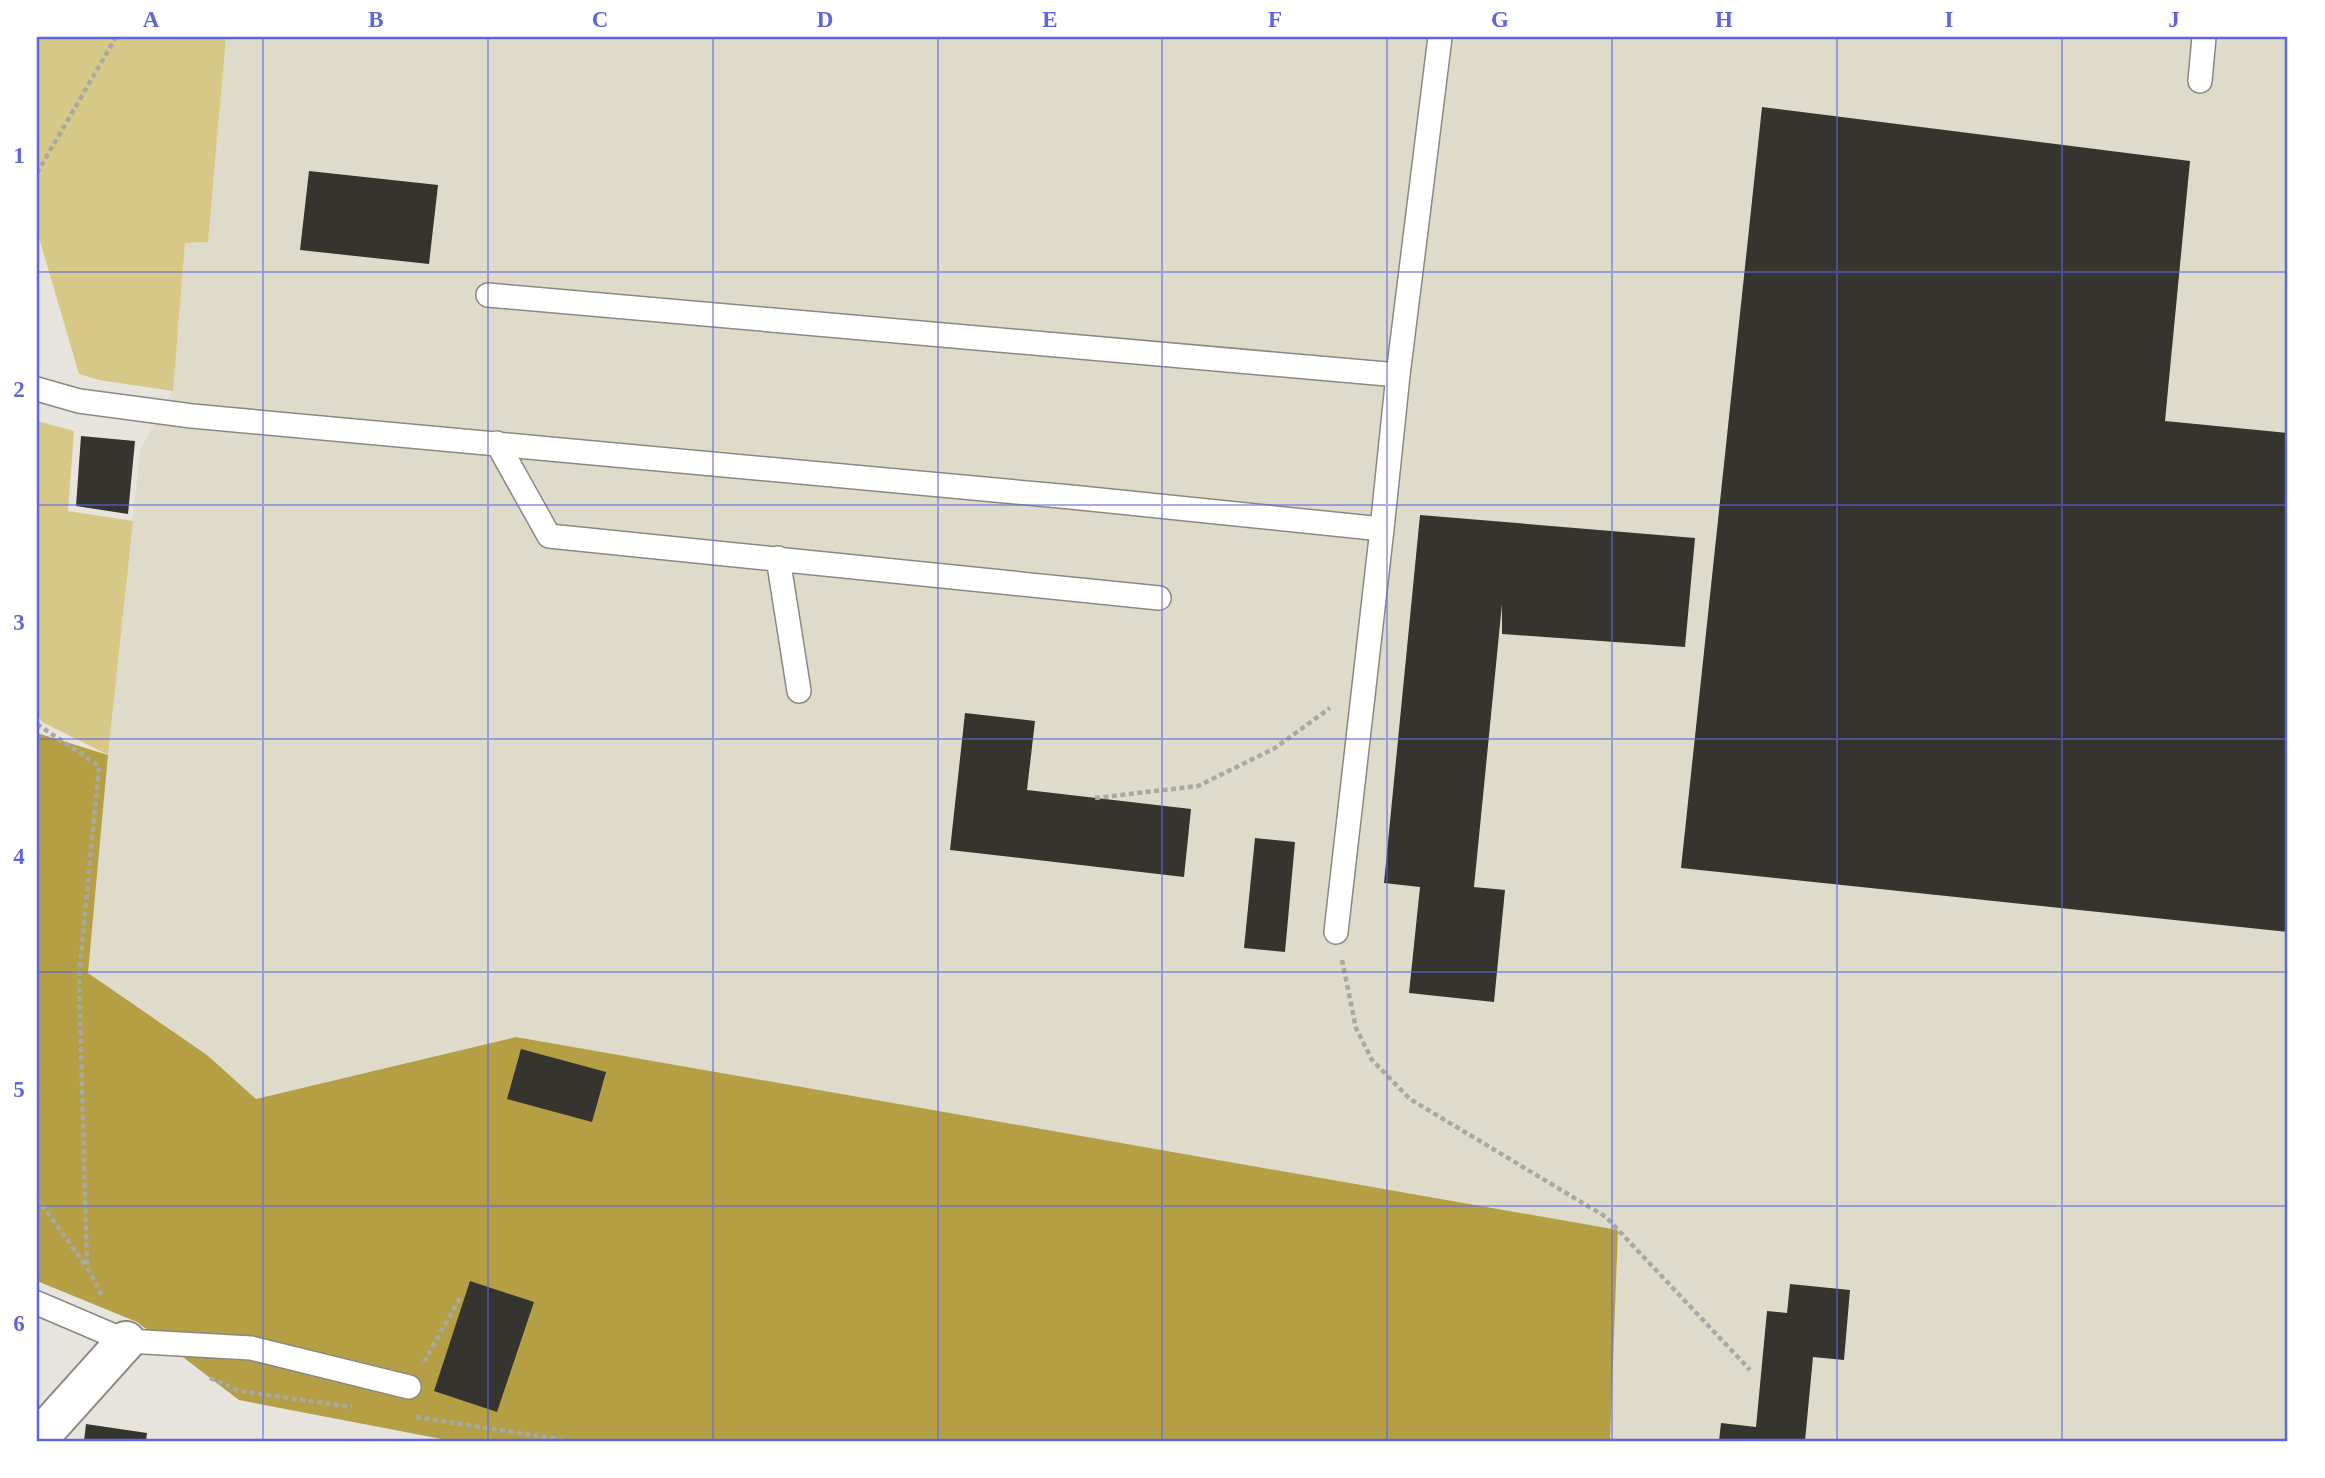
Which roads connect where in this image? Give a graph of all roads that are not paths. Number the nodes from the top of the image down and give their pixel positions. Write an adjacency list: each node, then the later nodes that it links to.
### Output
1 (1440, 37): 5 (lane)
2 (2204, 37): 3 (lane)
3 (2200, 81)
4 (488, 295): 5 (lane)
5 (1398, 375): 8 (lane)
6 (37, 389): 7 (lane)
7 (497, 443): 8 (lane); 9 (lane)
8 (1382, 529): 12 (lane)
9 (778, 558): 10 (lane); 11 (lane)
10 (1159, 598)
11 (799, 691)
12 (1336, 932)
13 (37, 1303): 14 (lane)
14 (126, 1341): 15 (lane); 16 (street)
15 (410, 1387)
16 (37, 1440)

